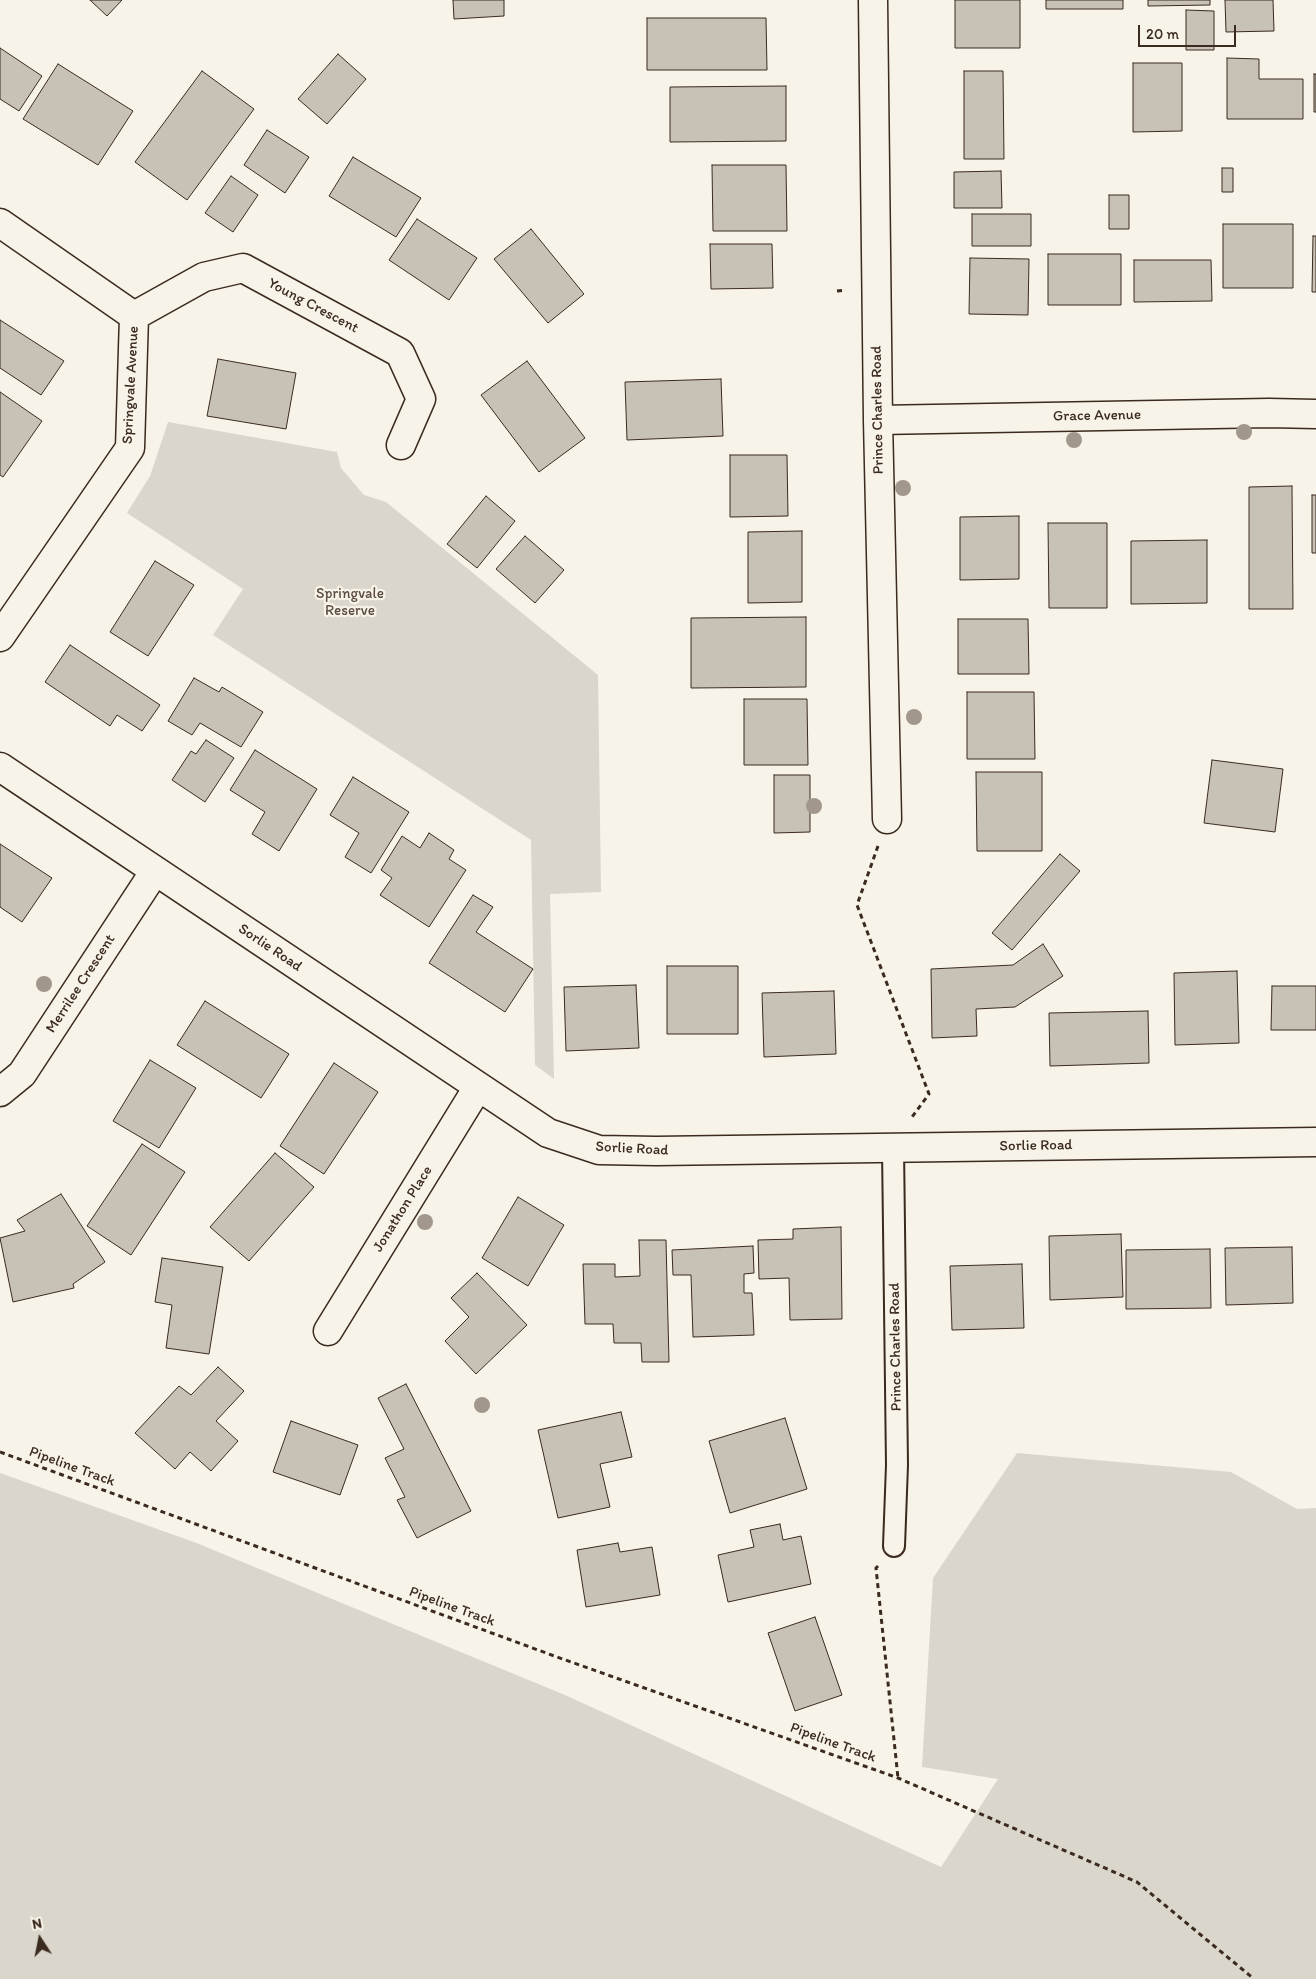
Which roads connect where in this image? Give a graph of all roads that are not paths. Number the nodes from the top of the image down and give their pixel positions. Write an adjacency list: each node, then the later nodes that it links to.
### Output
1 (873, 0): 5 (street, Prince Charles Road)
2 (0, 223): 3 (street, Springvale Avenue)
3 (134, 316): 6 (street, Young Crescent); 7 (street, Springvale Avenue)
4 (1316, 414): 5 (street, Grace Avenue)
5 (878, 420): 9 (street, Prince Charles Road)
6 (401, 445)
7 (0, 637)
8 (0, 767): 10 (street, Sorlie Road)
9 (887, 819)
10 (155, 871): 11 (street, Sorlie Road); 12 (street, Merrilee Crescent)
11 (478, 1088): 14 (street, Sorlie Road); 15 (street, Jonathon Place)
12 (0, 1092)
13 (1316, 1142): 14 (street, Sorlie Road)
14 (893, 1148): 16 (lane, Prince Charles Road)
15 (328, 1331)
16 (894, 1546)

